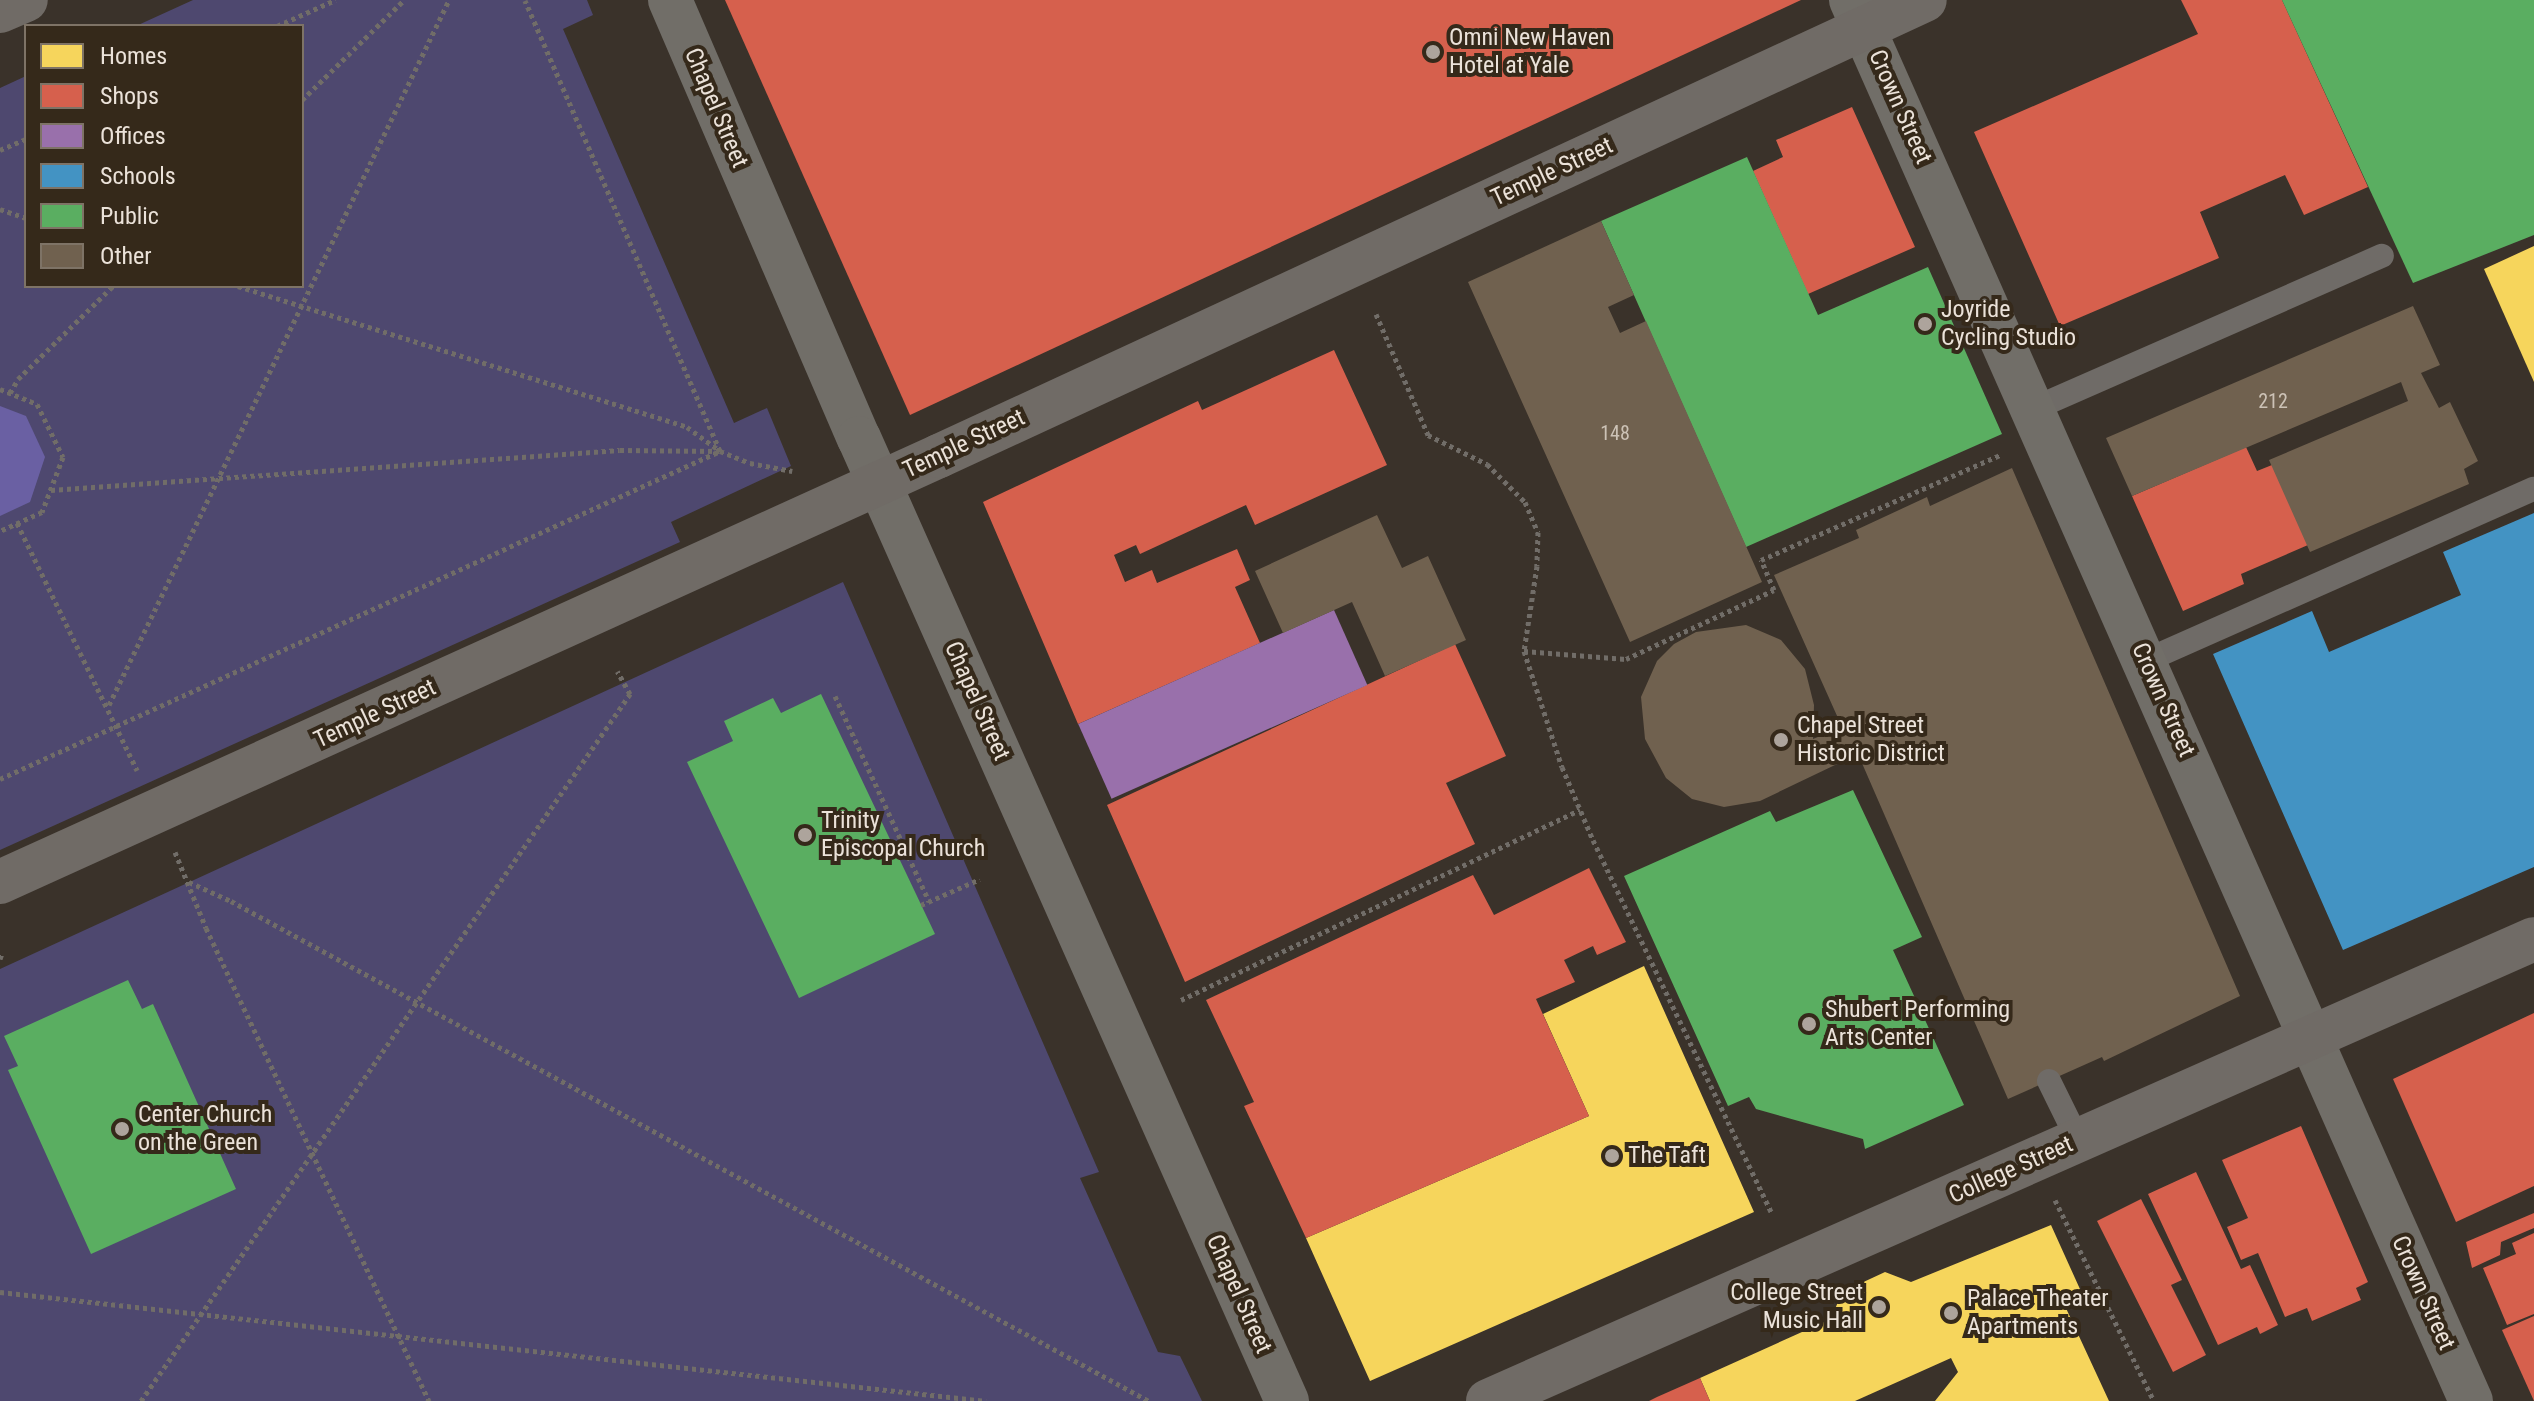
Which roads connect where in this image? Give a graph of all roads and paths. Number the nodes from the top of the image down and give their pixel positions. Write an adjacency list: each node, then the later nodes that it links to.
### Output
1 (26, 0): 8 (main road)
2 (335, 0): 10 (path)
3 (404, 0): 11 (path)
4 (449, 0): 19 (path)
5 (525, 0): 25 (path)
6 (670, 0): 28 (main road, Chapel Street)
7 (1925, 0): 9 (main road, Temple Street)
8 (0, 11)
9 (1857, 14): 23 (main road, Crown Street); 28 (main road, Temple Street)
10 (281, 24)
11 (304, 98)
12 (24, 140): 13 (path)
13 (0, 150)
14 (0, 209): 15 (path)
15 (24, 217)
16 (2382, 256): 23 (lane)
17 (111, 288): 22 (path)
18 (244, 288): 19 (path)
19 (303, 307): 25 (path); 27 (path)
20 (1376, 314): 33 (path)
21 (0, 389): 22 (path)
22 (10, 393): 30 (path)
23 (2033, 409): 34 (main road, Crown Street)
24 (2014, 449): 33 (path)
25 (720, 451): 26 (path); 27 (path); 38 (path)
26 (803, 473)
27 (219, 477): 30 (path); 37 (path)
28 (879, 483): 44 (main road, Temple Street); 64 (main road, Chapel Street)
29 (2534, 489): 34 (lane)
30 (51, 490): 31 (path)
31 (17, 523): 32 (path); 37 (path)
32 (0, 531)
33 (1524, 651): 41 (path)
34 (2145, 661): 51 (main road, Crown Street)
35 (617, 671): 50 (path)
36 (835, 696): 46 (path)
37 (108, 706): 38 (path)
38 (117, 725): 39 (path); 40 (path)
39 (0, 779)
40 (143, 783)
41 (1580, 810): 49 (path); 56 (path)
42 (172, 847): 45 (path)
43 (980, 879): 46 (path)
44 (0, 882)
45 (189, 882): 50 (path); 54 (path)
46 (929, 901): 47 (path)
47 (921, 905)
48 (2534, 939): 51 (main road, College Street)
49 (1181, 1000)
50 (418, 1005): 54 (path); 63 (path)
51 (2311, 1037): 53 (main road, College Street); 67 (main road, Crown Street)
52 (2049, 1081): 53 (lane)
53 (2078, 1140): 65 (main road, College Street)
54 (312, 1158): 58 (path); 59 (path)
55 (2055, 1200): 66 (path)
56 (1771, 1212)
57 (0, 1292): 58 (path)
58 (201, 1314): 59 (path); 60 (path)
59 (397, 1336): 61 (path); 62 (path)
60 (141, 1401)
61 (429, 1401)
62 (986, 1401)
63 (1149, 1401)
64 (1287, 1401)
65 (1488, 1401)
66 (2154, 1401)
67 (2471, 1401)

